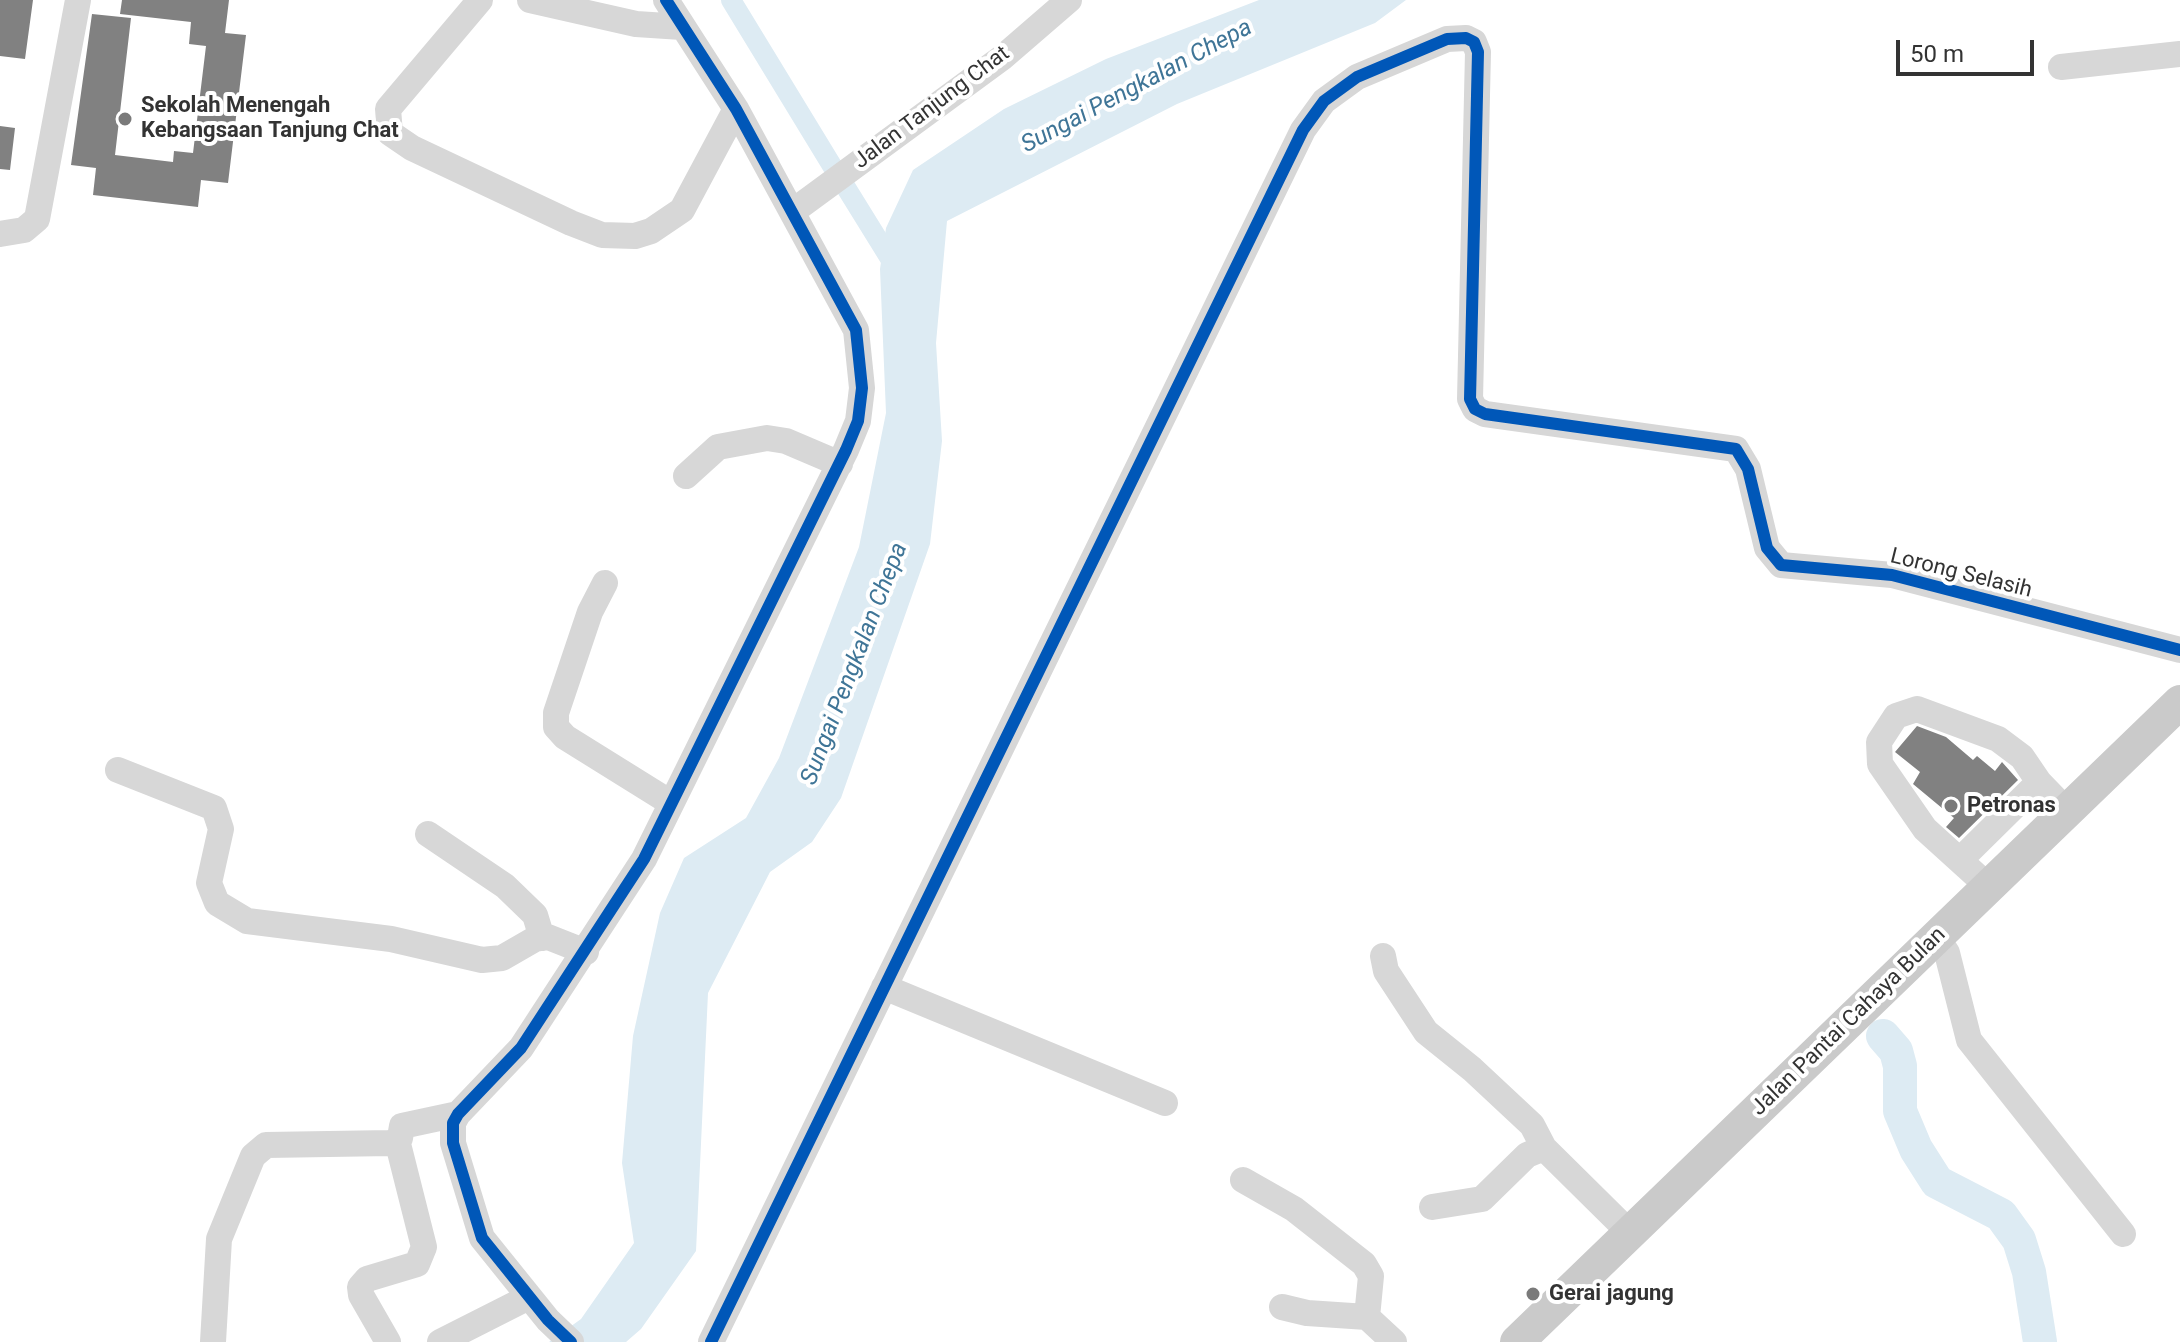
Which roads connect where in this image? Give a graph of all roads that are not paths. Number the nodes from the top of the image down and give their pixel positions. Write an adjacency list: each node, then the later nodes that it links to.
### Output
1 (78, 0): 11 (street)
2 (480, 0): 9 (street)
3 (530, 0): 6 (street)
4 (666, 0): 6 (street)
5 (1069, 0): 10 (street, Jalan Tanjung Chat)
6 (682, 27): 9 (street)
7 (2180, 54): 8 (street)
8 (2061, 67)
9 (736, 109): 10 (street)
10 (792, 212): 12 (street)
11 (0, 234)
12 (840, 464): 13 (street); 19 (street)
13 (686, 476)
14 (605, 583): 19 (street)
15 (2180, 650): 28 (street, Lorong Selasih)
16 (2180, 702): 20 (main road, Jalan Pantai Cahaya Bulan)
17 (118, 770): 25 (street)
18 (2039, 782): 20 (street); 22 (street); 22 (street)
19 (671, 803): 26 (street)
20 (2067, 811): 23 (main road, Jalan Pantai Cahaya Bulan)
21 (428, 834): 25 (street)
22 (1960, 860): 23 (street)
23 (1989, 887): 24 (main road, Jalan Pantai Cahaya Bulan)
24 (1937, 937): 35 (main road, Jalan Pantai Cahaya Bulan); 36 (street)
25 (542, 938): 26 (street)
26 (586, 952): 30 (street)
27 (1383, 956): 32 (street)
28 (884, 987): 29 (street); 44 (street)
29 (1165, 1103)
30 (458, 1114): 31 (street); 37 (street)
31 (397, 1140): 40 (street); 41 (street)
32 (1544, 1148): 34 (street); 35 (street)
33 (1243, 1180): 39 (street)
34 (1432, 1207)
35 (1630, 1233): 46 (main road, Jalan Pantai Cahaya Bulan)
36 (2123, 1234)
37 (529, 1297): 42 (street); 43 (street)
38 (1282, 1307): 39 (street)
39 (1367, 1317): 45 (street)
40 (213, 1342)
41 (388, 1342)
42 (440, 1342)
43 (571, 1342)
44 (711, 1342)
45 (1394, 1342)
46 (1517, 1342)

